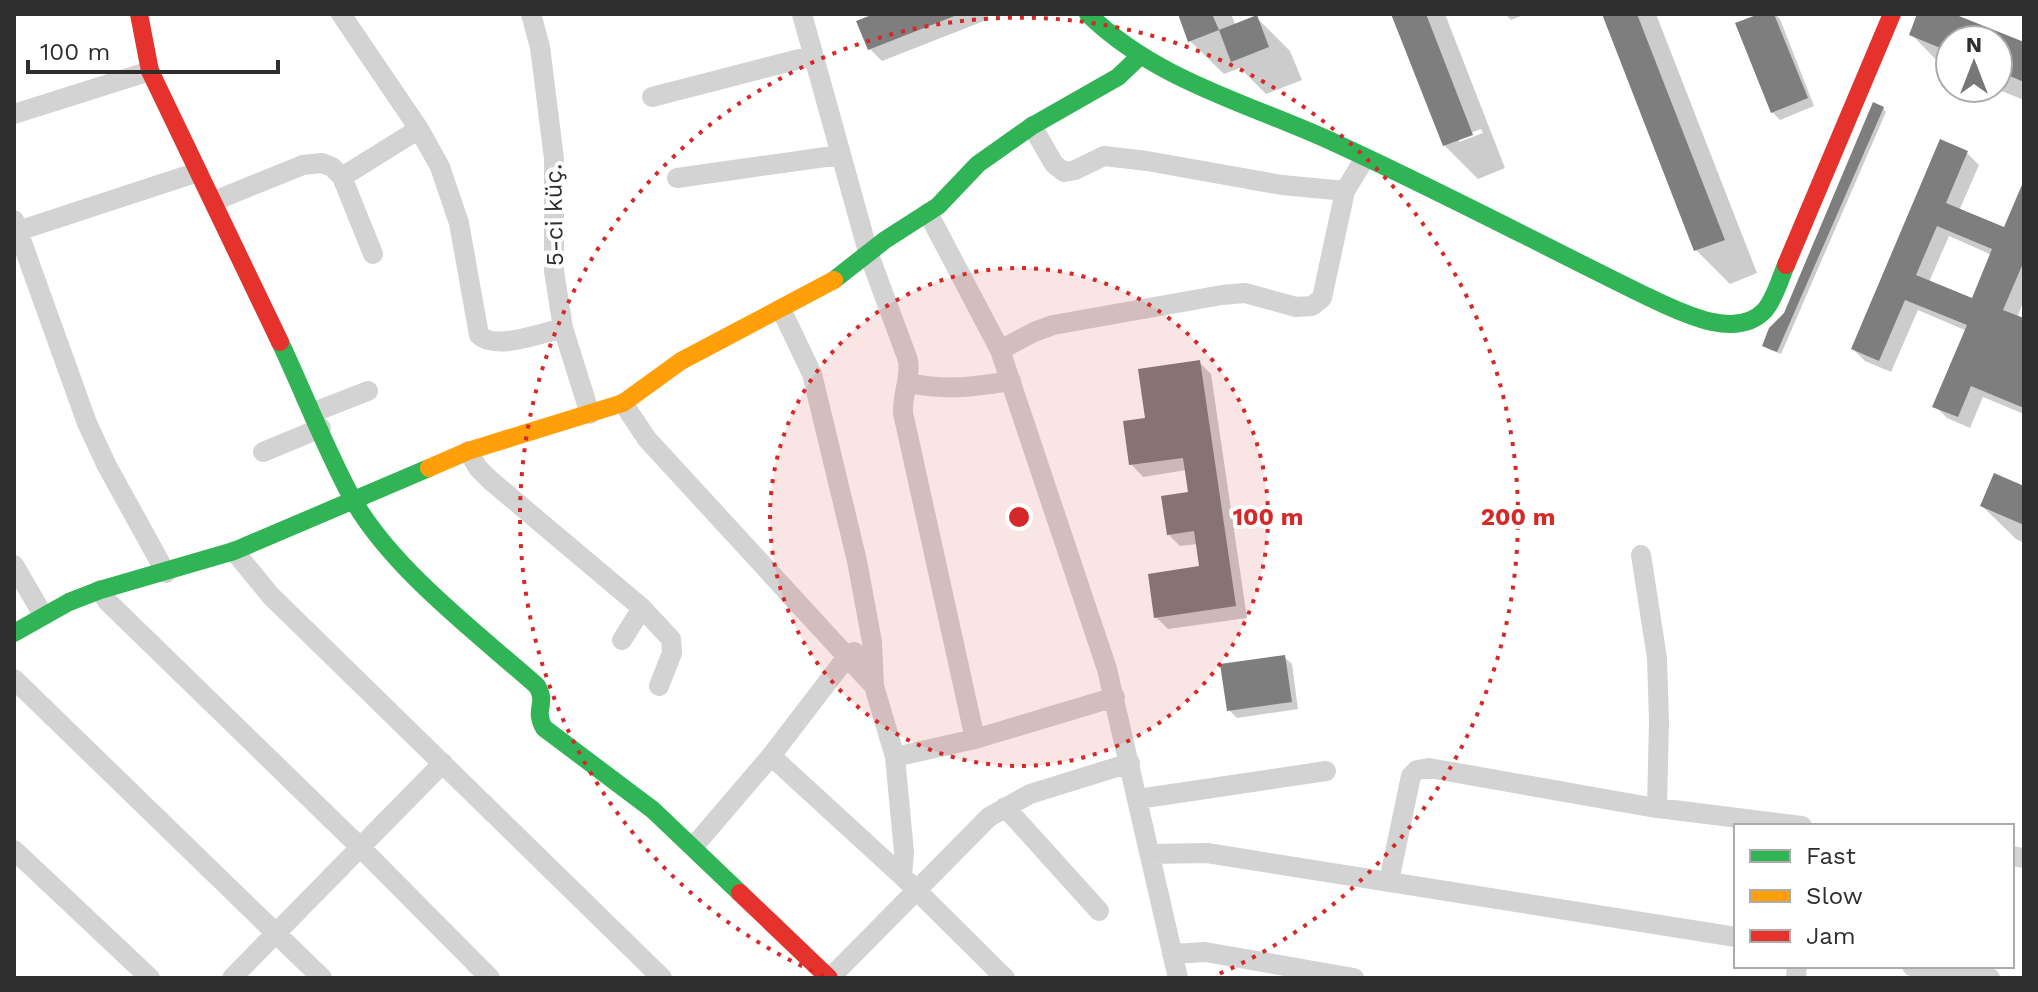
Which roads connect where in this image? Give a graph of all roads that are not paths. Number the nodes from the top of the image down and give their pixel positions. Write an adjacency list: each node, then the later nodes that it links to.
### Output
1 (139, 14): 9 (street)
2 (341, 14): 13 (street)
3 (531, 14): 26 (street, 5-ci küç.)
4 (802, 14): 7 (street)
5 (1088, 14): 8 (street)
6 (1892, 14): 15 (street)
7 (811, 56): 10 (street); 14 (street)
8 (1140, 56): 12 (street); 15 (street)
9 (150, 71): 11 (street); 16 (street)
10 (652, 97)
11 (14, 114)
12 (1032, 126): 19 (street); 21 (street)
13 (419, 129): 17 (street); 26 (street)
14 (840, 155): 18 (street); 23 (street)
15 (1365, 158): 19 (street)
16 (198, 172): 20 (street); 22 (street)
17 (342, 177): 20 (street); 24 (street)
18 (677, 178)
19 (1345, 191): 27 (street)
20 (214, 201): 33 (street)
21 (928, 213): 23 (street); 27 (street)
22 (16, 225): 40 (street)
23 (868, 252): 25 (street); 29 (street)
24 (373, 254)
25 (781, 309): 31 (street); 46 (street)
26 (563, 328): 32 (street, 5-ci küç.)
27 (1000, 350): 28 (street)
28 (1011, 381): 29 (street); 51 (street)
29 (908, 383): 52 (street)
30 (368, 391): 33 (street)
31 (623, 403): 32 (street); 47 (street)
32 (590, 414): 34 (street)
33 (318, 420): 35 (street); 36 (street)
34 (468, 451): 36 (street); 42 (street)
35 (263, 452)
36 (353, 499): 37 (street); 62 (street)
37 (234, 551): 40 (street); 55 (street)
38 (1641, 555): 60 (street)
39 (14, 565): 43 (street)
40 (166, 573): 41 (street)
41 (100, 590): 43 (street); 63 (street)
42 (642, 608): 45 (street); 49 (street)
43 (43, 615): 44 (street)
44 (14, 633)
45 (622, 640)
46 (872, 642): 47 (street); 50 (street)
47 (846, 658): 50 (street); 53 (street)
48 (14, 679): 70 (street)
49 (659, 686)
50 (874, 686): 54 (street)
51 (1115, 697): 52 (street); 56 (street)
52 (975, 739): 54 (street)
53 (771, 756): 62 (street); 66 (street)
54 (895, 757): 66 (street)
55 (443, 763): 63 (street); 78 (street)
56 (1130, 763): 58 (street); 59 (street)
57 (1326, 771): 58 (street)
58 (1138, 799): 65 (street)
59 (1005, 807): 68 (street); 69 (street)
60 (1657, 808): 61 (street); 67 (street)
61 (1786, 824)
62 (694, 846): 79 (street)
63 (361, 848): 70 (street); 77 (street)
64 (14, 850): 74 (street)
65 (1150, 854): 67 (street); 72 (street)
66 (902, 876): 68 (street)
67 (1389, 881): 71 (street)
68 (916, 892): 79 (street); 80 (street)
69 (1099, 911)
70 (275, 931): 75 (street); 76 (street)
71 (1734, 937)
72 (1172, 954): 81 (street); 82 (street)
73 (1925, 968): 83 (street)
74 (150, 978)
75 (232, 978)
76 (322, 978)
77 (490, 978)
78 (662, 978)
79 (829, 978)
80 (1005, 978)
81 (1178, 978)
82 (1354, 978)
83 (1990, 978)

